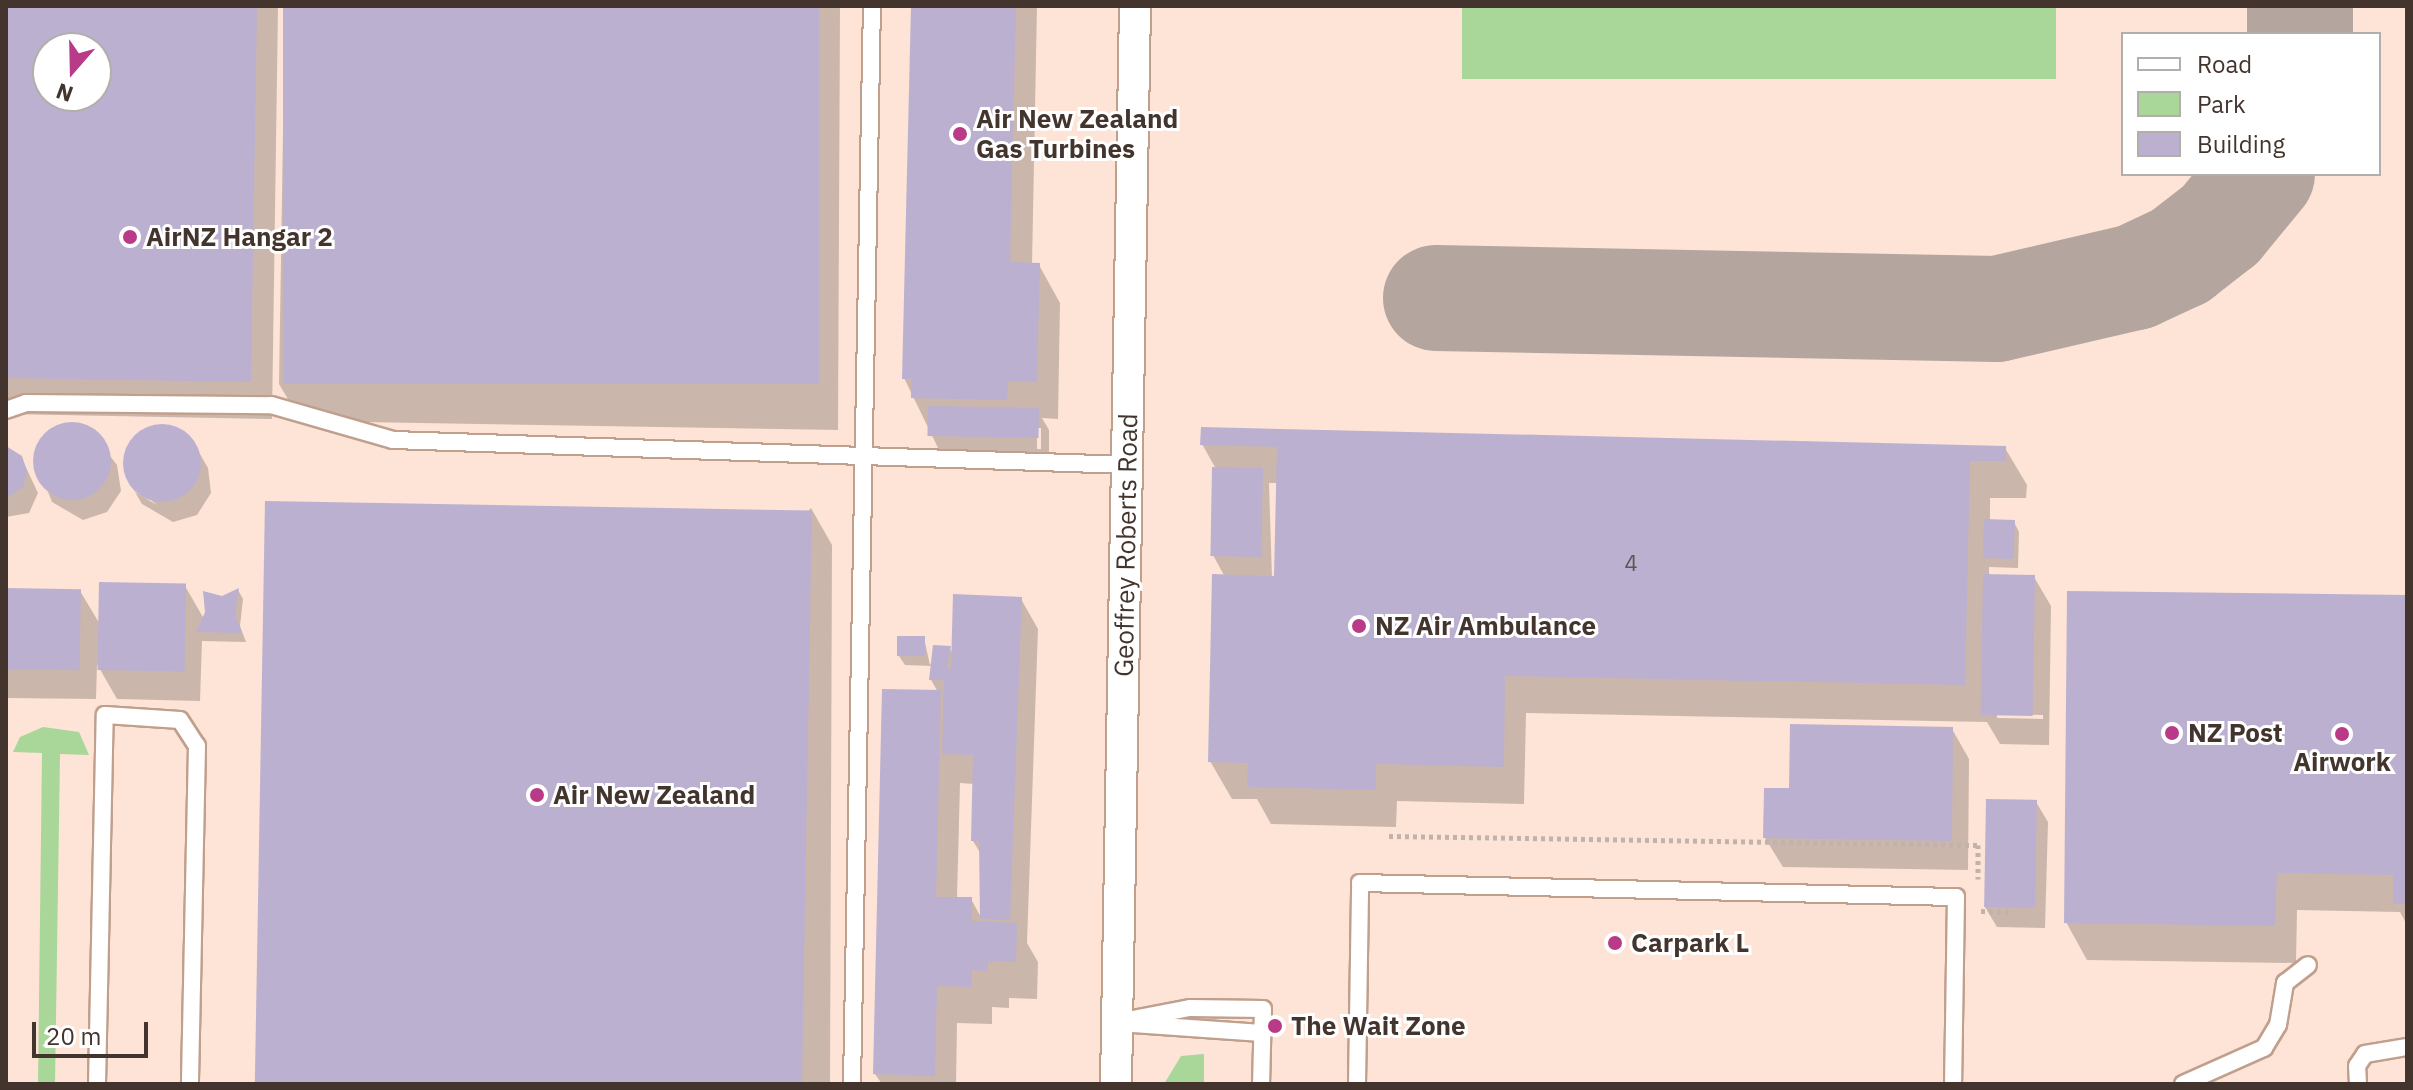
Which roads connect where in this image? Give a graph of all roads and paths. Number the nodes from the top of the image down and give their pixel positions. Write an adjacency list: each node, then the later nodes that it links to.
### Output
1 (872, 6): 4 (lane)
2 (1135, 6): 5 (street, Geoffrey Roberts Road)
3 (6, 410): 4 (lane)
4 (866, 457): 5 (lane); 16 (lane)
5 (1128, 465): 11 (street, Geoffrey Roberts Road)
6 (1389, 836): 7 (path)
7 (1979, 884)
8 (1979, 898): 9 (path)
9 (2013, 912)
10 (2308, 965): 21 (lane)
11 (1117, 1022): 12 (lane); 12 (lane); 17 (street, Geoffrey Roberts Road)
12 (1262, 1033): 18 (lane)
13 (2407, 1047): 22 (lane)
14 (97, 1084): 15 (lane)
15 (190, 1084)
16 (852, 1084)
17 (1116, 1084)
18 (1261, 1084)
19 (1357, 1084): 20 (lane)
20 (1953, 1084)
21 (2183, 1084)
22 (2358, 1084)

